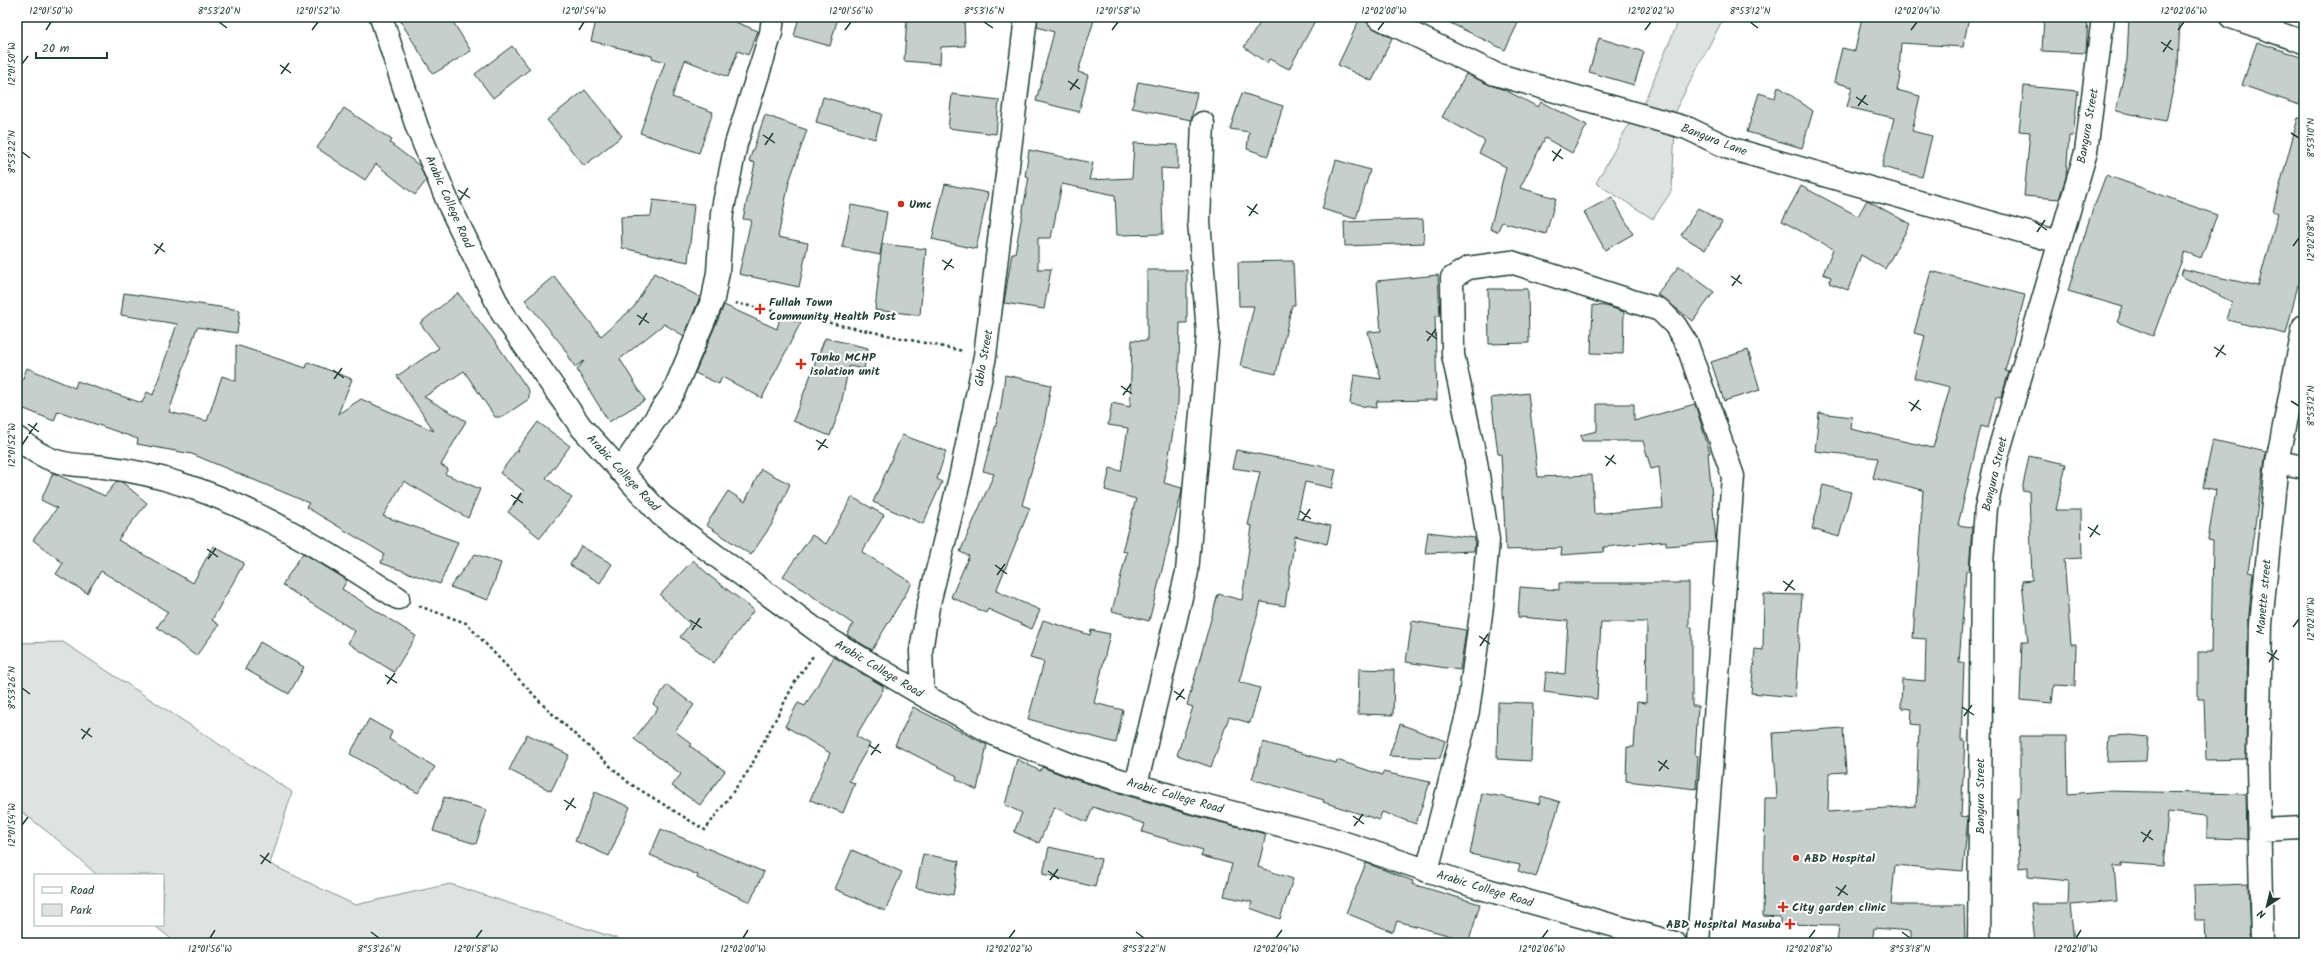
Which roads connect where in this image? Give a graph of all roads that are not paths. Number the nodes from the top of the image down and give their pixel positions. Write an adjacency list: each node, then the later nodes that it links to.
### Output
1 (380, 17): 14 (street, Arabic College Road)
2 (773, 17): 14 (street)
3 (1026, 17): 16 (street, Gbla Street)
4 (1378, 17): 9 (street, Bangura Lane)
5 (2103, 17): 9 (street, Bangura Street)
6 (2231, 17): 7 (street)
7 (2304, 42)
8 (1204, 123): 17 (street)
9 (2059, 242): 23 (street, Bangura Street)
10 (2304, 326): 12 (street, Manette street)
11 (17, 438): 15 (street)
12 (2276, 462): 13 (street); 19 (street, Manette street)
13 (2304, 467)
14 (620, 471): 16 (street, Arabic College Road)
15 (398, 598)
16 (923, 695): 17 (street, Arabic College Road)
17 (1136, 785): 20 (street, Arabic College Road)
18 (2304, 828): 19 (street)
19 (2260, 830): 24 (street, Manette street)
20 (1426, 870): 21 (street, Arabic College Road); 22 (street)
21 (1675, 943)
22 (1698, 943)
23 (1979, 943)
24 (2262, 943)

